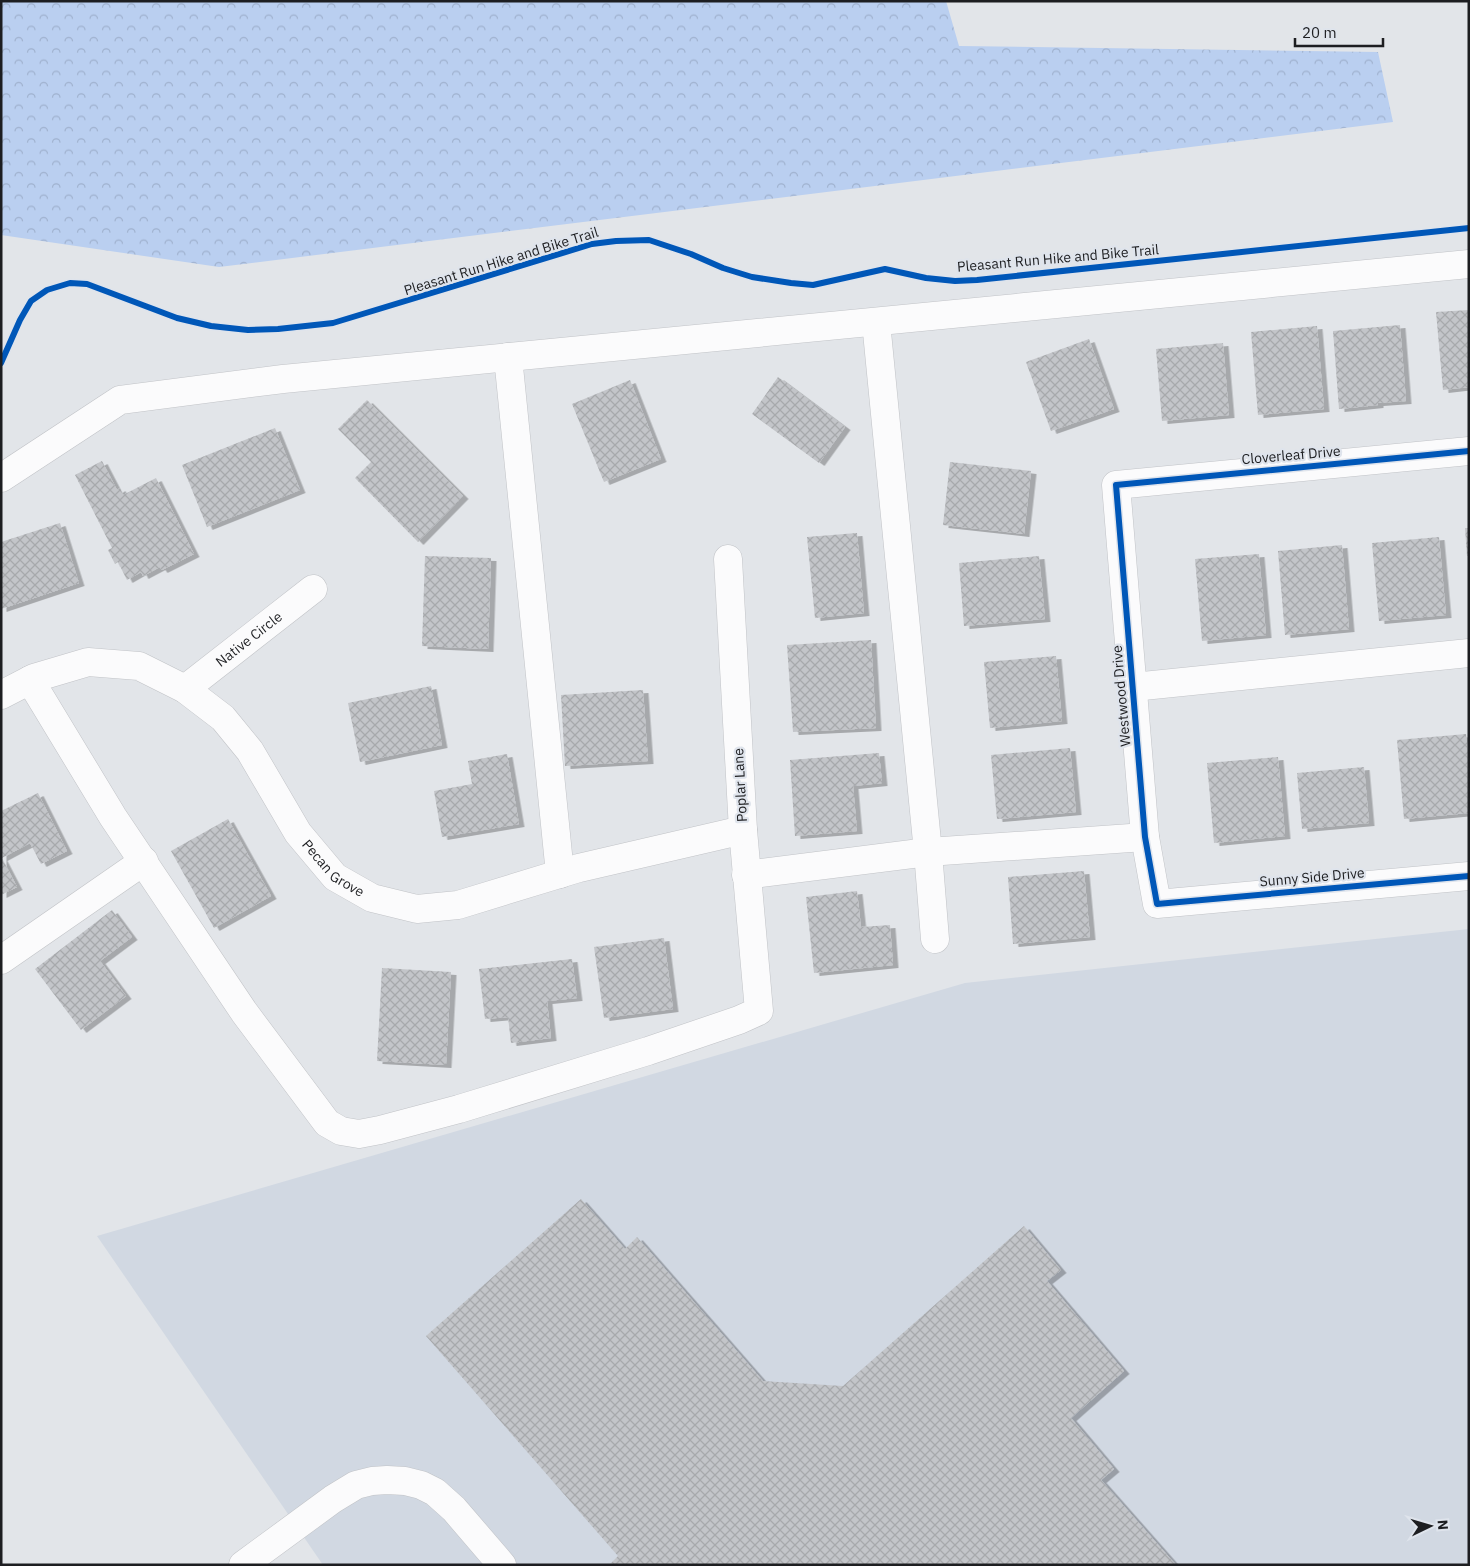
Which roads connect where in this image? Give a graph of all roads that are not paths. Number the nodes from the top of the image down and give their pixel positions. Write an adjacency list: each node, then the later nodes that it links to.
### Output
1 (1469, 264): 2 (street)
2 (876, 322): 3 (street); 16 (street)
3 (508, 357): 5 (street); 18 (street)
4 (1469, 451): 6 (street, Cloverleaf Drive)
5 (1, 478)
6 (1116, 485): 11 (street, Westwood Drive)
7 (728, 559): 14 (street, Poplar Lane)
8 (313, 589): 12 (street, Native Circle)
9 (1469, 653): 11 (street)
10 (30, 680): 12 (street, Pecan Grove); 13 (street, Pecan Grove); 17 (street)
11 (1133, 687): 15 (street, Westwood Drive)
12 (185, 689): 18 (street, Pecan Grove)
13 (1, 695)
14 (743, 830): 18 (street, Pecan Grove); 19 (street, Poplar Lane)
15 (1145, 837): 16 (street); 21 (street, Westwood Drive)
16 (928, 852): 19 (street); 22 (street)
17 (144, 861): 19 (street, Poplar Lane); 23 (street)
18 (560, 874)
19 (746, 874)
20 (1469, 876): 21 (street, Sunny Side Drive)
21 (1157, 904)
22 (935, 939)
23 (1, 960)
24 (243, 1565): 25 (street)
25 (502, 1565)

